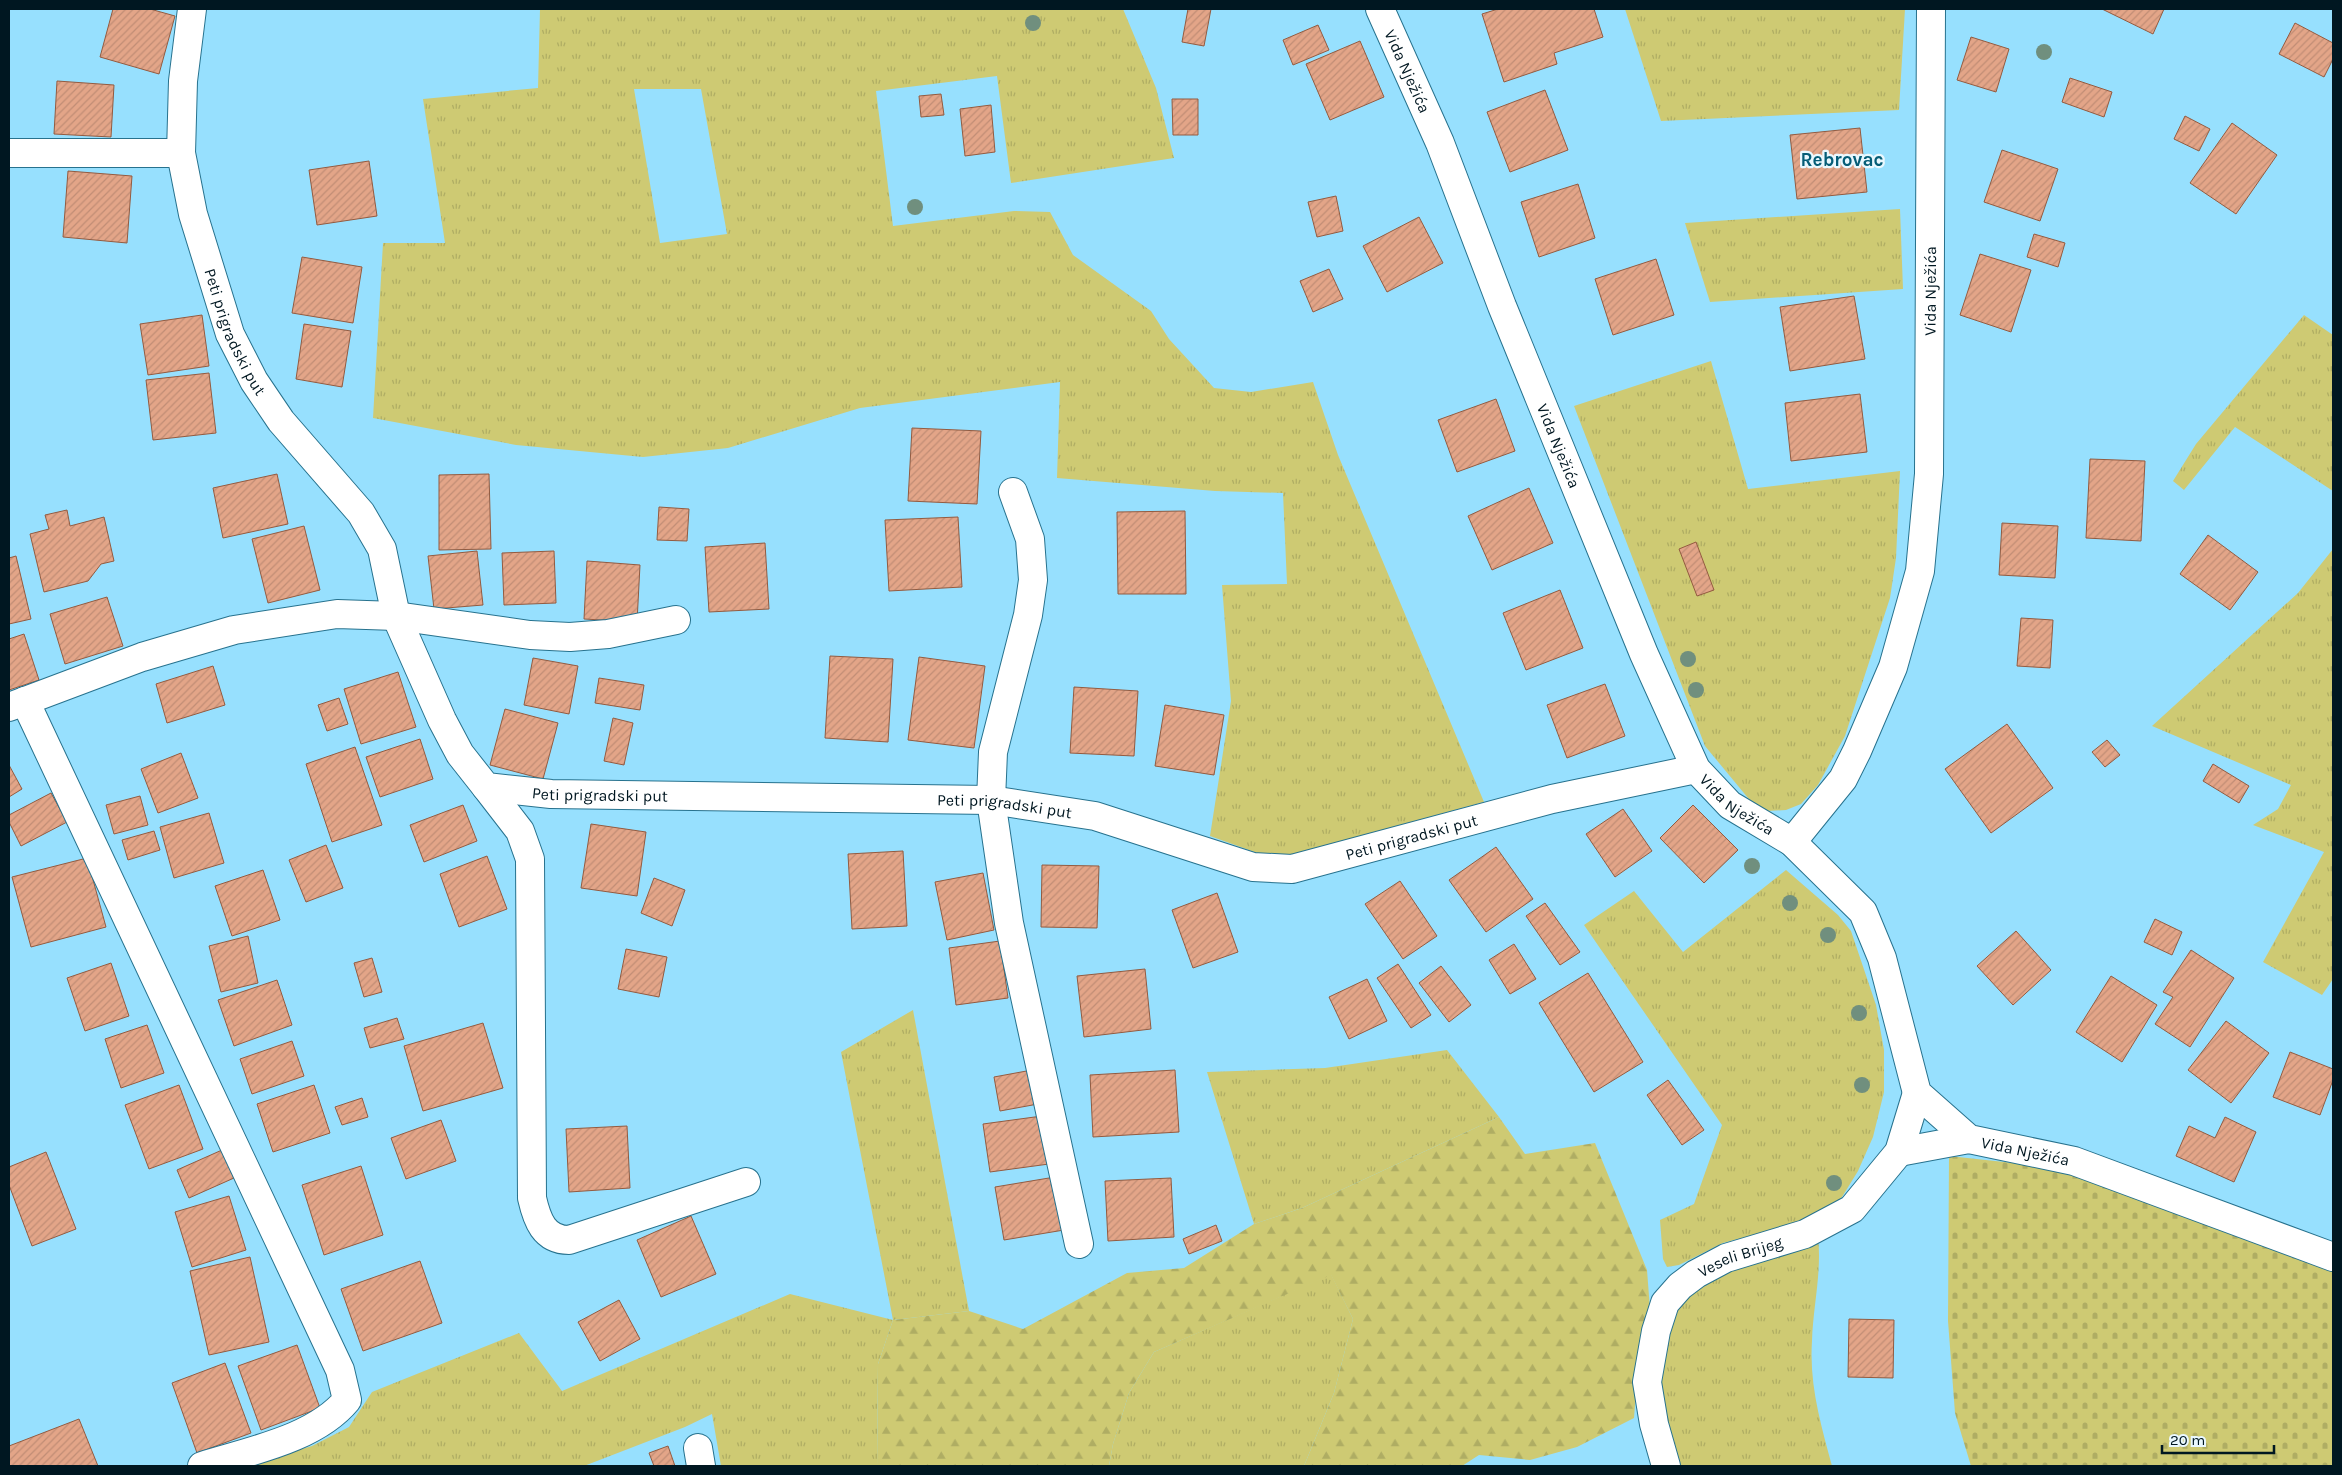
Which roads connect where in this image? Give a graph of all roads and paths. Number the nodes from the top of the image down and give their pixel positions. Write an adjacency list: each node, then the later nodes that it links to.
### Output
1 (192, 9): 5 (street, Peti prigradski put)
2 (1380, 9): 10 (street, Vida Nježića)
3 (1931, 9): 13 (street, Vida Nježića)
4 (9, 153): 5 (street)
5 (181, 153): 7 (street, Peti prigradski put)
6 (1013, 492): 12 (street)
7 (396, 616): 8 (street); 9 (street); 11 (street, Peti prigradski put)
8 (676, 620)
9 (17, 704): 20 (street)
10 (1696, 769): 12 (street, Peti prigradski put); 13 (street, Vida Nježića)
11 (486, 787): 12 (street, Peti prigradski put); 17 (street)
12 (992, 800): 18 (street)
13 (1792, 842): 14 (street, Vida Nježića)
14 (1917, 1092): 15 (street, Vida Nježića); 16 (street, Veseli Brijeg)
15 (1969, 1139): 16 (street); 19 (street, Vida Nježića)
16 (1899, 1152): 21 (street, Veseli Brijeg)
17 (746, 1182)
18 (1079, 1244)
19 (2333, 1257)
20 (202, 1466)
21 (1666, 1466)

